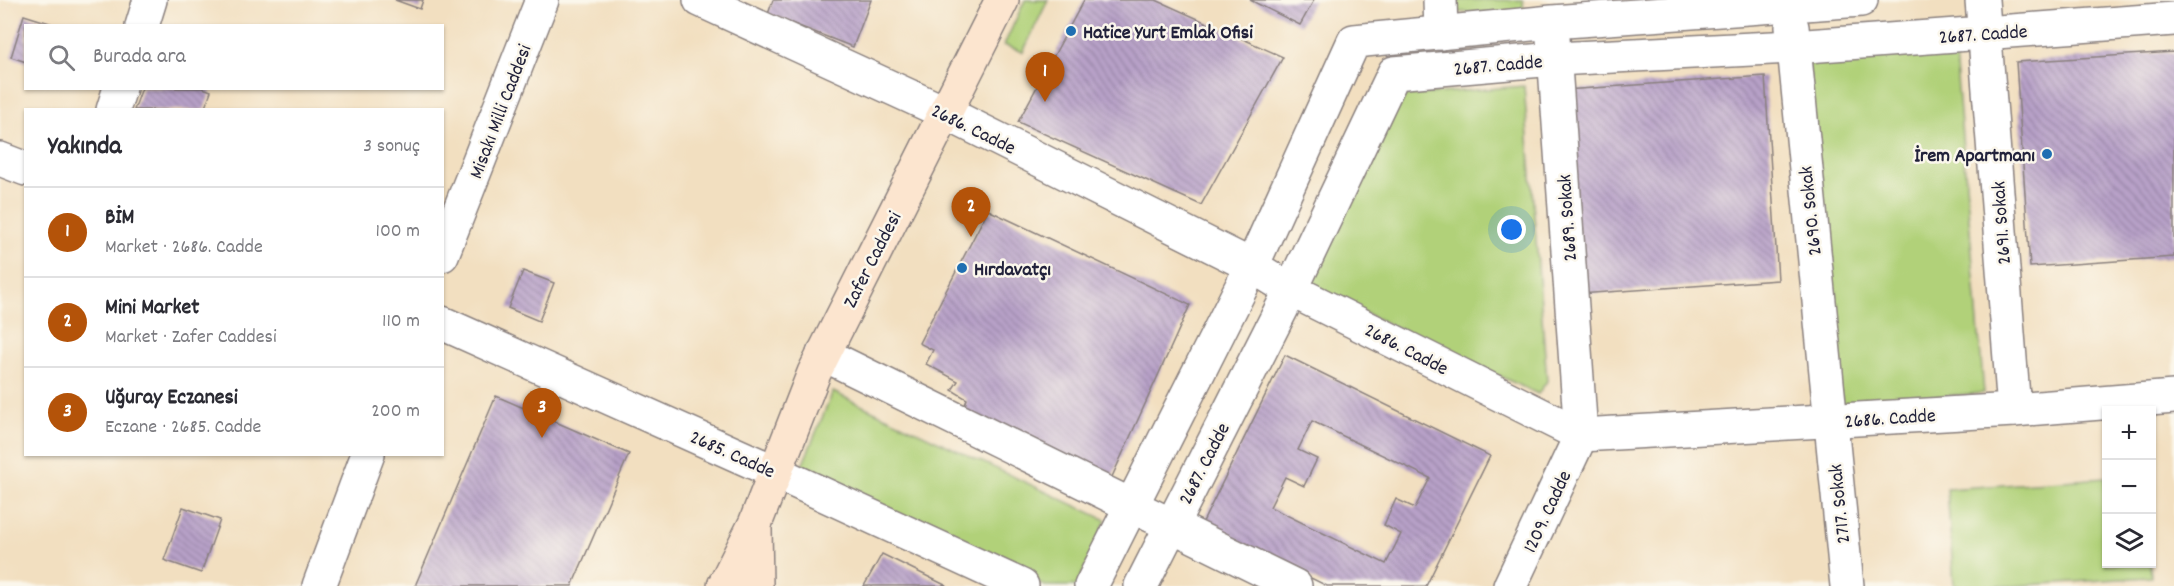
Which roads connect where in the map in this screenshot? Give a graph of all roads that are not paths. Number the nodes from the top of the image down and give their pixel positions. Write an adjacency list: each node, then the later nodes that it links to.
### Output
1 (150, 0): 11 (street)
2 (543, 0): 21 (street, Misakı Milli Caddesi)
3 (699, 0): 18 (street, 2686. Cadde)
4 (1002, 0): 18 (main road, Zafer Caddesi)
5 (1440, 0): 12 (street)
6 (1861, 0): 8 (street, 2687. Cadde)
7 (1982, 0): 13 (street, 2691. Sokak)
8 (1790, 3): 9 (street, 2687. Cadde); 14 (street, 2690. Sokak)
9 (1551, 11): 12 (street, 2687. Cadde); 15 (street, 2689. Sokak)
10 (2174, 19): 13 (street, 2687. Cadde)
11 (143, 24)
12 (1441, 33): 22 (street, 2687. Cadde)
13 (1985, 33): 14 (street, 2687. Cadde); 27 (street, 2691. Sokak)
14 (1793, 47): 15 (street, 2687. Cadde); 28 (street, 2690. Sokak)
15 (1555, 59): 23 (street, 2687. Cadde); 29 (street, 2689. Sokak)
16 (119, 90): 17 (street)
17 (114, 108)
18 (944, 112): 22 (street, 2686. Cadde); 25 (main road, Zafer Caddesi)
19 (0, 159): 20 (street)
20 (24, 168)
21 (444, 250)
22 (1252, 266): 23 (street, 2686. Cadde); 32 (street, 2687. Cadde)
23 (1292, 290): 29 (street, 2686. Cadde); 34 (street, 2687. Cadde)
24 (444, 324): 31 (street, 2685. Cadde)
25 (823, 354): 31 (main road, Zafer Caddesi); 32 (street)
26 (2174, 397): 27 (street, 2686. Cadde)
27 (2014, 410): 28 (street, 2686. Cadde)
28 (1829, 421): 29 (street, 2686. Cadde); 43 (street, 2717. Sokak)
29 (1581, 435): 42 (street, 1209. Cadde)
30 (367, 456): 35 (street)
31 (775, 472): 33 (main road, Zafer Caddesi); 38 (street, 2685. Cadde)
32 (1130, 507): 34 (street); 39 (street, 2687. Cadde)
33 (755, 524): 36 (main road, Zafer Caddesi); 37 (main road)
34 (1170, 526): 40 (street, 2687. Cadde); 41 (street)
35 (319, 586)
36 (724, 586)
37 (756, 586)
38 (1022, 586)
39 (1090, 586)
40 (1141, 586)
41 (1295, 586)
42 (1510, 586)
43 (1847, 586)

